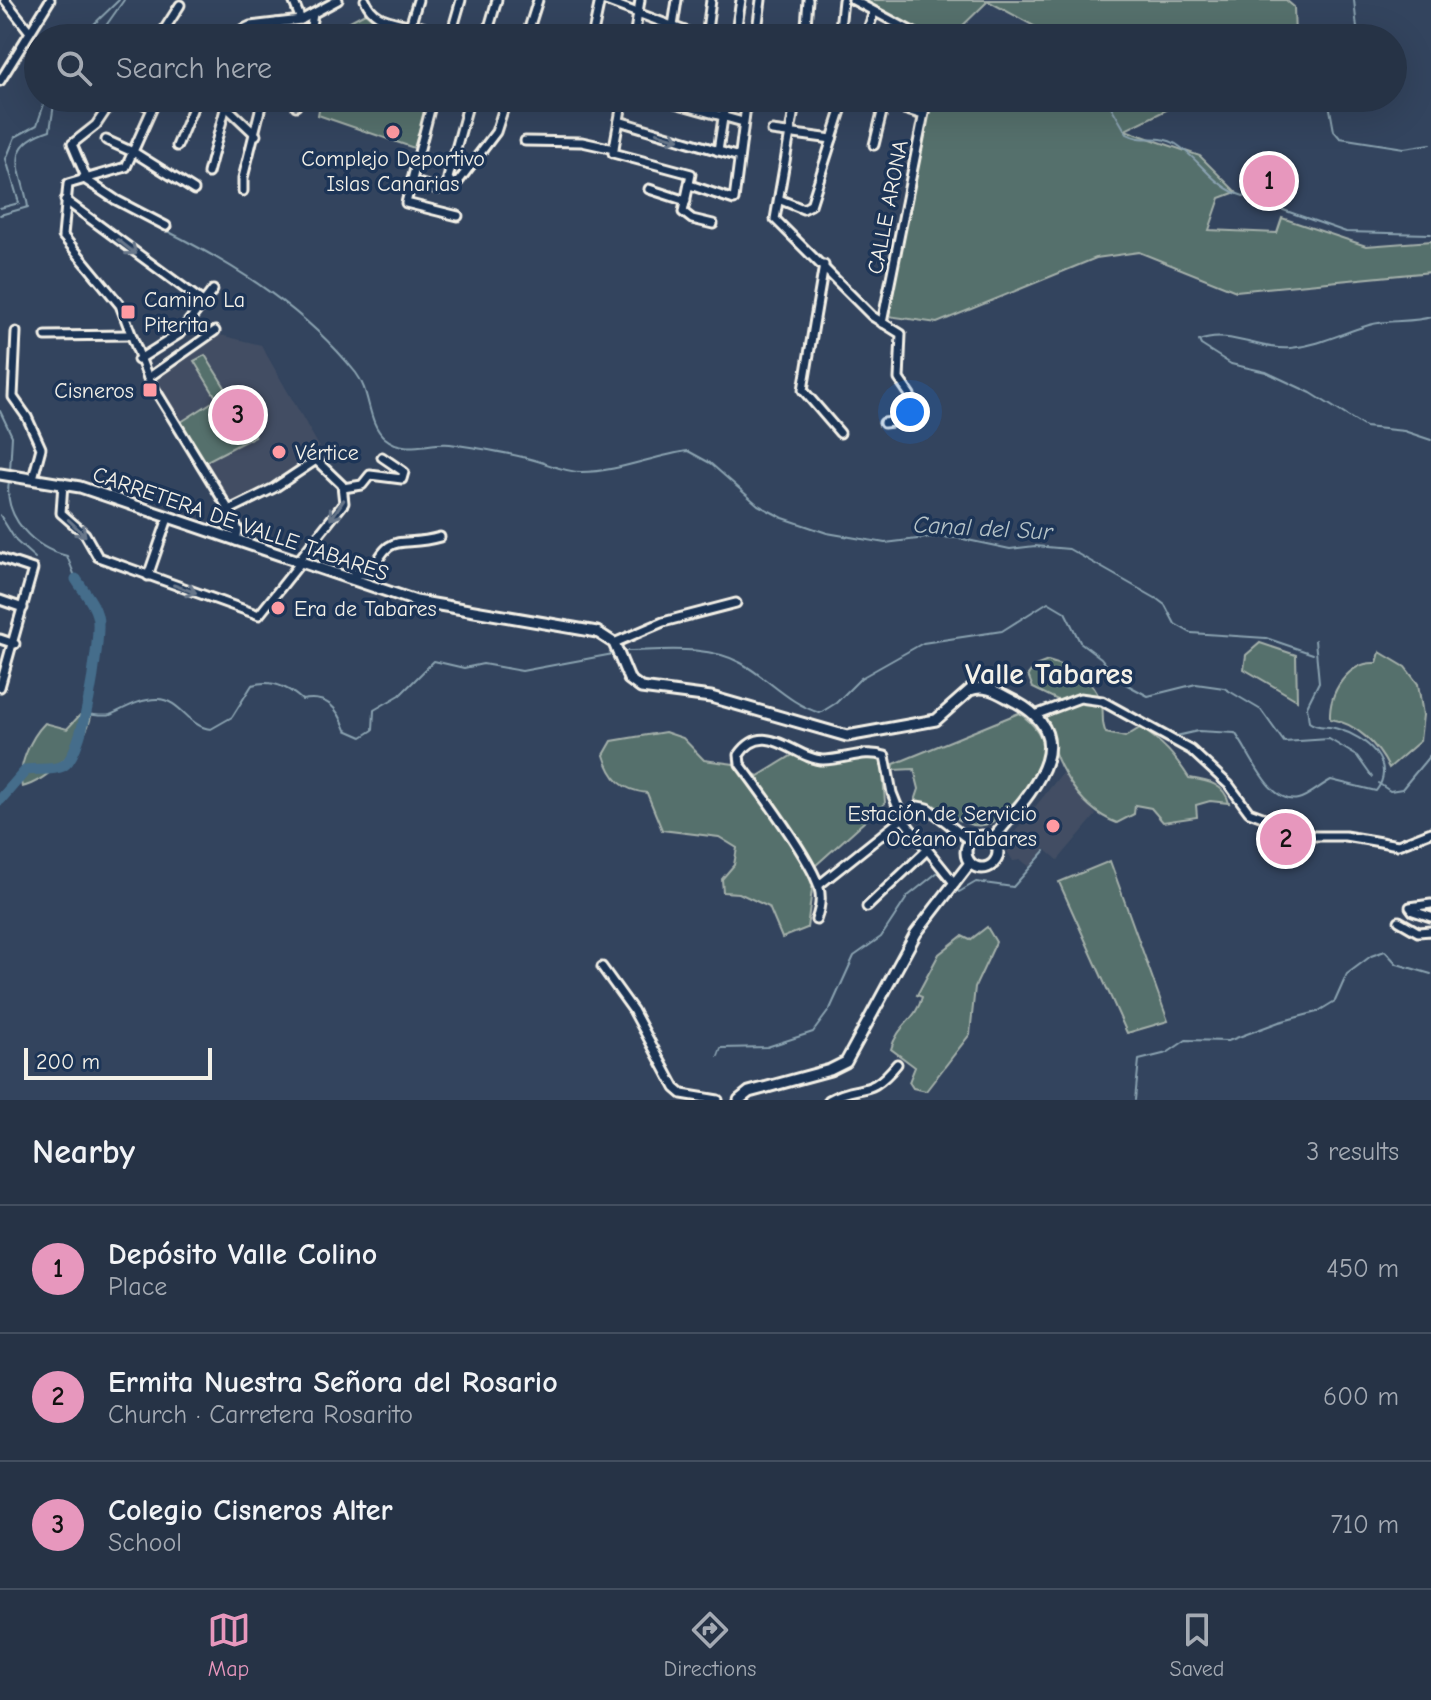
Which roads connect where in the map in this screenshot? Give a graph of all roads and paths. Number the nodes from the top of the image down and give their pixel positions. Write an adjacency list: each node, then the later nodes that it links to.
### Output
1 (5, 0): 26 (street)
2 (293, 0): 23 (street)
3 (338, 0): 22 (street)
4 (365, 0): 31 (street)
5 (418, 0): 25 (street)
6 (461, 0): 32 (street)
7 (497, 0): 33 (street)
8 (538, 0): 34 (street)
9 (601, 0): 21 (street); 35 (street)
10 (640, 0): 21 (street)
11 (677, 0): 38 (street)
12 (711, 0): 39 (street)
13 (741, 0): 40 (street)
14 (761, 0): 41 (street)
15 (808, 0): 42 (street)
16 (843, 0): 43 (street)
17 (853, 0): 20 (street)
18 (45, 2): 27 (street)
19 (180, 5): 28 (street)
20 (874, 12): 44 (street); 45 (street)
21 (638, 13): 36 (street); 37 (street)
22 (313, 14): 23 (street); 30 (street)
23 (301, 20): 24 (street)
24 (277, 23): 29 (street)
25 (411, 23)
26 (24, 24)
27 (34, 24)
28 (168, 24)
29 (274, 24)
30 (311, 24)
31 (404, 24)
32 (455, 24)
33 (490, 24)
34 (530, 24)
35 (595, 24)
36 (636, 24)
37 (668, 24)
38 (673, 24)
39 (707, 24)
40 (737, 24)
41 (758, 24)
42 (806, 24)
43 (840, 24)
44 (870, 24)
45 (898, 24)
46 (24, 42): 48 (street)
47 (0, 62): 48 (street)
48 (6, 70): 49 (street)
49 (0, 81)
50 (105, 112): 85 (street)
51 (150, 112): 82 (street)
52 (191, 112): 79 (street)
53 (224, 112): 84 (street)
54 (236, 112): 74 (street)
55 (260, 112): 74 (street)
56 (429, 112): 86 (street)
57 (466, 112): 87 (street)
58 (502, 112): 87 (street)
59 (621, 112): 70 (street)
60 (706, 112): 69 (street)
61 (724, 112): 69 (street)
62 (745, 112): 71 (street)
63 (794, 112): 73 (street)
64 (841, 112): 75 (street)
65 (882, 112): 78 (street)
66 (915, 112): 68 (street)
67 (924, 112): 68 (street, CALLE ARONA)
68 (923, 115): 101 (street, CALLE ARONA)
69 (723, 117): 71 (street); 81 (street)
70 (619, 121): 80 (street); 81 (street, one-way to 81)
71 (743, 122): 83 (street)
72 (772, 131): 73 (street)
73 (790, 133): 75 (street); 93 (street)
74 (256, 135): 91 (street)
75 (832, 139): 93 (street)
76 (106, 140): 82 (street)
77 (525, 141): 80 (street)
78 (874, 145)
79 (177, 146)
80 (613, 151): 88 (street)
81 (718, 151): 83 (street)
82 (135, 153): 85 (street); 90 (street)
83 (739, 157): 88 (street)
84 (208, 173)
85 (85, 177): 92 (street); 97 (street)
86 (411, 181): 87 (street); 95 (street)
87 (451, 183)
88 (690, 185): 94 (street)
89 (649, 189): 94 (street)
90 (194, 190)
91 (243, 191)
92 (65, 200): 100 (street, one-way to 100); 104 (street)
93 (781, 200): 98 (street)
94 (686, 201): 96 (street)
95 (458, 216)
96 (713, 224)
97 (166, 226)
98 (824, 265): 101 (street); 109 (street)
99 (213, 290): 100 (street)
100 (203, 302): 106 (street)
101 (882, 323): 108 (street)
102 (215, 331): 107 (street)
103 (16, 332): 112 (street)
104 (130, 335): 105 (street); 106 (street)
105 (46, 336)
106 (138, 360): 107 (street)
107 (148, 378): 115 (street)
108 (884, 423)
109 (840, 433)
110 (382, 457): 114 (street)
111 (0, 474): 112 (main road, CARRETERA DE VALLE TABARES)
112 (33, 478): 113 (main road, CARRETERA DE VALLE TABARES)
113 (63, 483): 116 (main road, CARRETERA DE VALLE TABARES); 121 (street, one-way to 121)
114 (343, 488): 115 (street); 120 (street, one-way to 120)
115 (229, 510): 118 (street)
116 (168, 518): 118 (main road, CARRETERA DE VALLE TABARES); 121 (street)
117 (440, 537): 122 (street)
118 (236, 541): 120 (main road, CARRETERA DE VALLE TABARES)
119 (0, 558): 125 (street)
120 (299, 562): 121 (street, one-way to 120); 122 (main road, CARRETERA DE VALLE TABARES)
121 (148, 576)
122 (352, 579): 127 (main road, CARRETERA DE VALLE TABARES)
123 (0, 600): 125 (street)
124 (736, 603): 127 (street)
125 (23, 608): 128 (street)
126 (0, 639): 128 (street)
127 (614, 643): 130 (main road)
128 (15, 644): 129 (street)
129 (1, 684)
130 (1035, 715): 132 (street); 133 (main road)
131 (902, 818): 134 (street); 135 (street); 138 (street); 138 (street)
132 (1431, 832)
133 (992, 840): 134 (main road); 136 (main road)
134 (970, 841): 136 (main road)
135 (926, 851): 137 (street); 140 (street)
136 (970, 863): 137 (main road)
137 (955, 884): 148 (main road)
138 (819, 885): 142 (street)
139 (1431, 904): 141 (street)
140 (867, 907)
141 (1431, 917)
142 (816, 920)
143 (1399, 921): 144 (street)
144 (1431, 931)
145 (602, 967): 147 (street)
146 (897, 1064): 149 (street)
147 (718, 1100)
148 (739, 1100)
149 (829, 1100)

